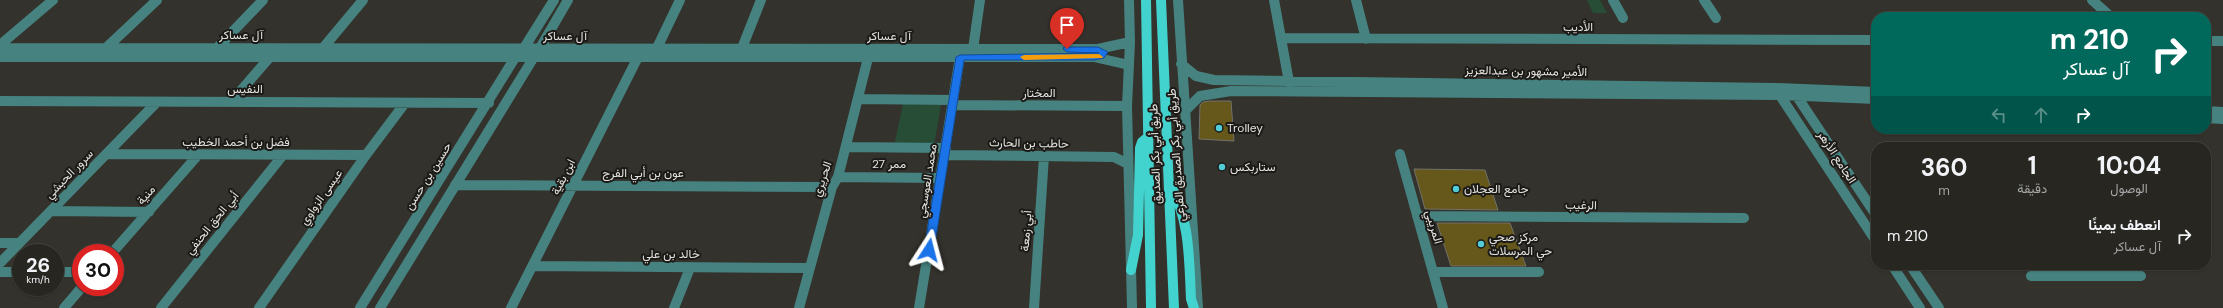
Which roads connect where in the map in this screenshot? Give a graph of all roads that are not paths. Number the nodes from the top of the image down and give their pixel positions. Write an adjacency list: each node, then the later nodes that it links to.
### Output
1 (53, 0): 32 (street)
2 (157, 0): 35 (street)
3 (263, 0): 33 (street)
4 (363, 0): 37 (street)
5 (554, 0): 19 (street)
6 (568, 0): 20 (street)
7 (680, 0): 39 (street)
8 (761, 0): 40 (street)
9 (980, 0): 41 (street)
10 (1129, 0): 31 (street)
11 (1146, 0): 74 (main road, طريق أبي بكر الصديق)
12 (1161, 0): 88 (main road, طريق أبي بكر الصديق)
13 (1178, 0): 52 (street, طريق أبي بكر الصديق الفرعي)
14 (1274, 0): 26 (street)
15 (1356, 0): 27 (street)
16 (1613, 0): 22 (street)
17 (1704, 0): 23 (street)
18 (2092, 0): 21 (street)
19 (547, 10): 20 (street); 24 (street)
20 (561, 10): 25 (street)
21 (2105, 12)
22 (1623, 18)
23 (1716, 18)
24 (535, 32): 25 (street); 38 (street)
25 (550, 32): 42 (street)
26 (1281, 38): 27 (street, الأديب); 55 (street)
27 (1366, 39): 28 (street, الأديب)
28 (1871, 40)
29 (2211, 41): 30 (street)
30 (2223, 41)
31 (1130, 42): 44 (street, آل عساكر); 53 (street)
32 (0, 45)
33 (218, 47): 36 (street, آل عساكر); 37 (street, آل عساكر)
34 (0, 48): 35 (street, آل عساكر)
35 (106, 48): 36 (street, آل عساكر)
36 (189, 48): 47 (street)
37 (323, 48): 38 (street, آل عساكر)
38 (524, 48): 42 (street, آل عساكر)
39 (657, 48): 40 (street, آل عساكر); 42 (street, آل عساكر)
40 (742, 48): 43 (street, آل عساكر)
41 (973, 49): 43 (street, آل عساكر); 44 (street, آل عساكر)
42 (537, 52): 45 (street, آل عساكر); 48 (street, آل عساكر); 89 (street)
43 (918, 53): 49 (street, آل عساكر); 51 (street, آل عساكر)
44 (1096, 53): 49 (street, آل عساكر); 53 (street, آل عساكر)
45 (516, 56): 50 (street, آل عساكر); 67 (street, حسين بن حسن)
46 (0, 57): 47 (street, آل عساكر)
47 (180, 57): 50 (street, آل عساكر)
48 (638, 57): 51 (street, آل عساكر); 90 (street, ابن بقية)
49 (960, 57): 65 (street, محمد العوسجي)
50 (270, 58): 64 (street)
51 (868, 58): 60 (street, الحريري)
52 (1181, 64): 54 (street, الأمير مشهور بن عبدالعزيز); 69 (street, طريق أبي بكر الصديق الفرعي)
53 (1128, 66): 68 (street)
54 (1221, 80): 55 (street, الأمير مشهور بن عبدالعزيز); 57 (street)
55 (1289, 82): 56 (street, الأمير مشهور بن عبدالعزيز)
56 (1777, 91): 57 (street, الأمير مشهور بن عبدالعزيز); 58 (street, الأمير مشهور بن عبدالعزيز); 97 (street, الجامع الأزهر)
57 (1222, 92): 69 (street, الأمير مشهور بن عبدالعزيز)
58 (1793, 92): 59 (street, الأمير مشهور بن عبدالعزيز); 61 (street, الأمير مشهور بن عبدالعزيز); 92 (street, الجامع الأزهر)
59 (1871, 92)
60 (858, 99): 65 (street, المختار); 75 (street, الحريري)
61 (1871, 99)
62 (0, 101): 63 (street, النفيس)
63 (157, 102): 64 (street, النفيس); 78 (street, سرور الحبشي)
64 (231, 102): 66 (street, النفيس)
65 (952, 102): 68 (street, المختار); 77 (street, محمد العوسجي)
66 (405, 103): 67 (street, النفيس); 82 (street, عيسى الزواوي)
67 (489, 103): 118 (street, حسين بن حسن)
68 (1127, 106): 76 (street)
69 (1186, 110): 129 (street, طريق أبي بكر الصديق الفرعي)
70 (2211, 111): 71 (street)
71 (2223, 112)
72 (2211, 119): 73 (street)
73 (2223, 120)
74 (1148, 137): 105 (main road); 126 (main road, طريق أبي بكر الصديق)
75 (846, 148): 77 (street, حاطب بن الحارث); 86 (street, الحريري)
76 (1128, 148): 84 (street); 85 (street)
77 (945, 152): 83 (street, حاطب بن الحارث); 87 (street, محمد العوسجي)
78 (107, 154): 79 (street, فضل بن أحمد الخطيب); 93 (street, سرور الحبشي)
79 (198, 154): 81 (street, فضل بن أحمد الخطيب); 94 (street, منية)
80 (1400, 154): 95 (street, المريبي)
81 (283, 155): 82 (street, فضل بن أحمد الخطيب); 116 (street, أبي الحق الحنفي)
82 (366, 155): 117 (street, عيسى الزواوي)
83 (1044, 156): 84 (street, حاطب بن الحارث); 124 (street, أبي زمعة)
84 (1114, 157): 85 (street, حاطب بن الحارث)
85 (1128, 164): 105 (street)
86 (838, 177): 87 (street, ممر 27); 91 (street, الحريري)
87 (940, 178): 123 (street, محمد العوسجي)
88 (1169, 182): 127 (main road, طريق أبي بكر الصديق); 128 (main road)
89 (455, 185): 90 (street, عون بن أبي الفرج); 119 (street)
90 (574, 186): 91 (street, عون بن أبي الفرج); 102 (street, ابن بقية)
91 (832, 187): 104 (street, الحريري)
92 (1871, 208)
93 (51, 211): 94 (street); 99 (street, سرور الحبشي)
94 (149, 212): 100 (street, منية)
95 (1417, 216): 96 (street, الرغيب); 110 (street, المريبي)
96 (1744, 218)
97 (1871, 233)
98 (0, 243): 99 (street)
99 (19, 243): 101 (street, سرور الحبشي)
100 (120, 244)
101 (0, 263)
102 (533, 266): 103 (street, خالد بن علي); 120 (street, ابن بقية)
103 (690, 268): 104 (street, خالد بن علي); 121 (street)
104 (810, 268): 122 (street, الحريري)
105 (1131, 270): 125 (street)
106 (1895, 270): 131 (street)
107 (1913, 270): 132 (street)
108 (0, 272): 109 (street)
109 (12, 272)
110 (1433, 272): 111 (street); 130 (street, المريبي)
111 (1539, 272)
112 (2031, 276): 113 (street)
113 (2141, 276)
114 (74, 296): 115 (street)
115 (64, 308)
116 (161, 308)
117 (259, 308)
118 (360, 308)
119 (380, 308)
120 (510, 308)
121 (674, 308)
122 (799, 308)
123 (919, 308)
124 (1034, 308)
125 (1132, 308)
126 (1151, 308)
127 (1174, 308)
128 (1194, 308)
129 (1198, 308)
130 (1443, 308)
131 (1920, 308)
132 (1939, 308)

